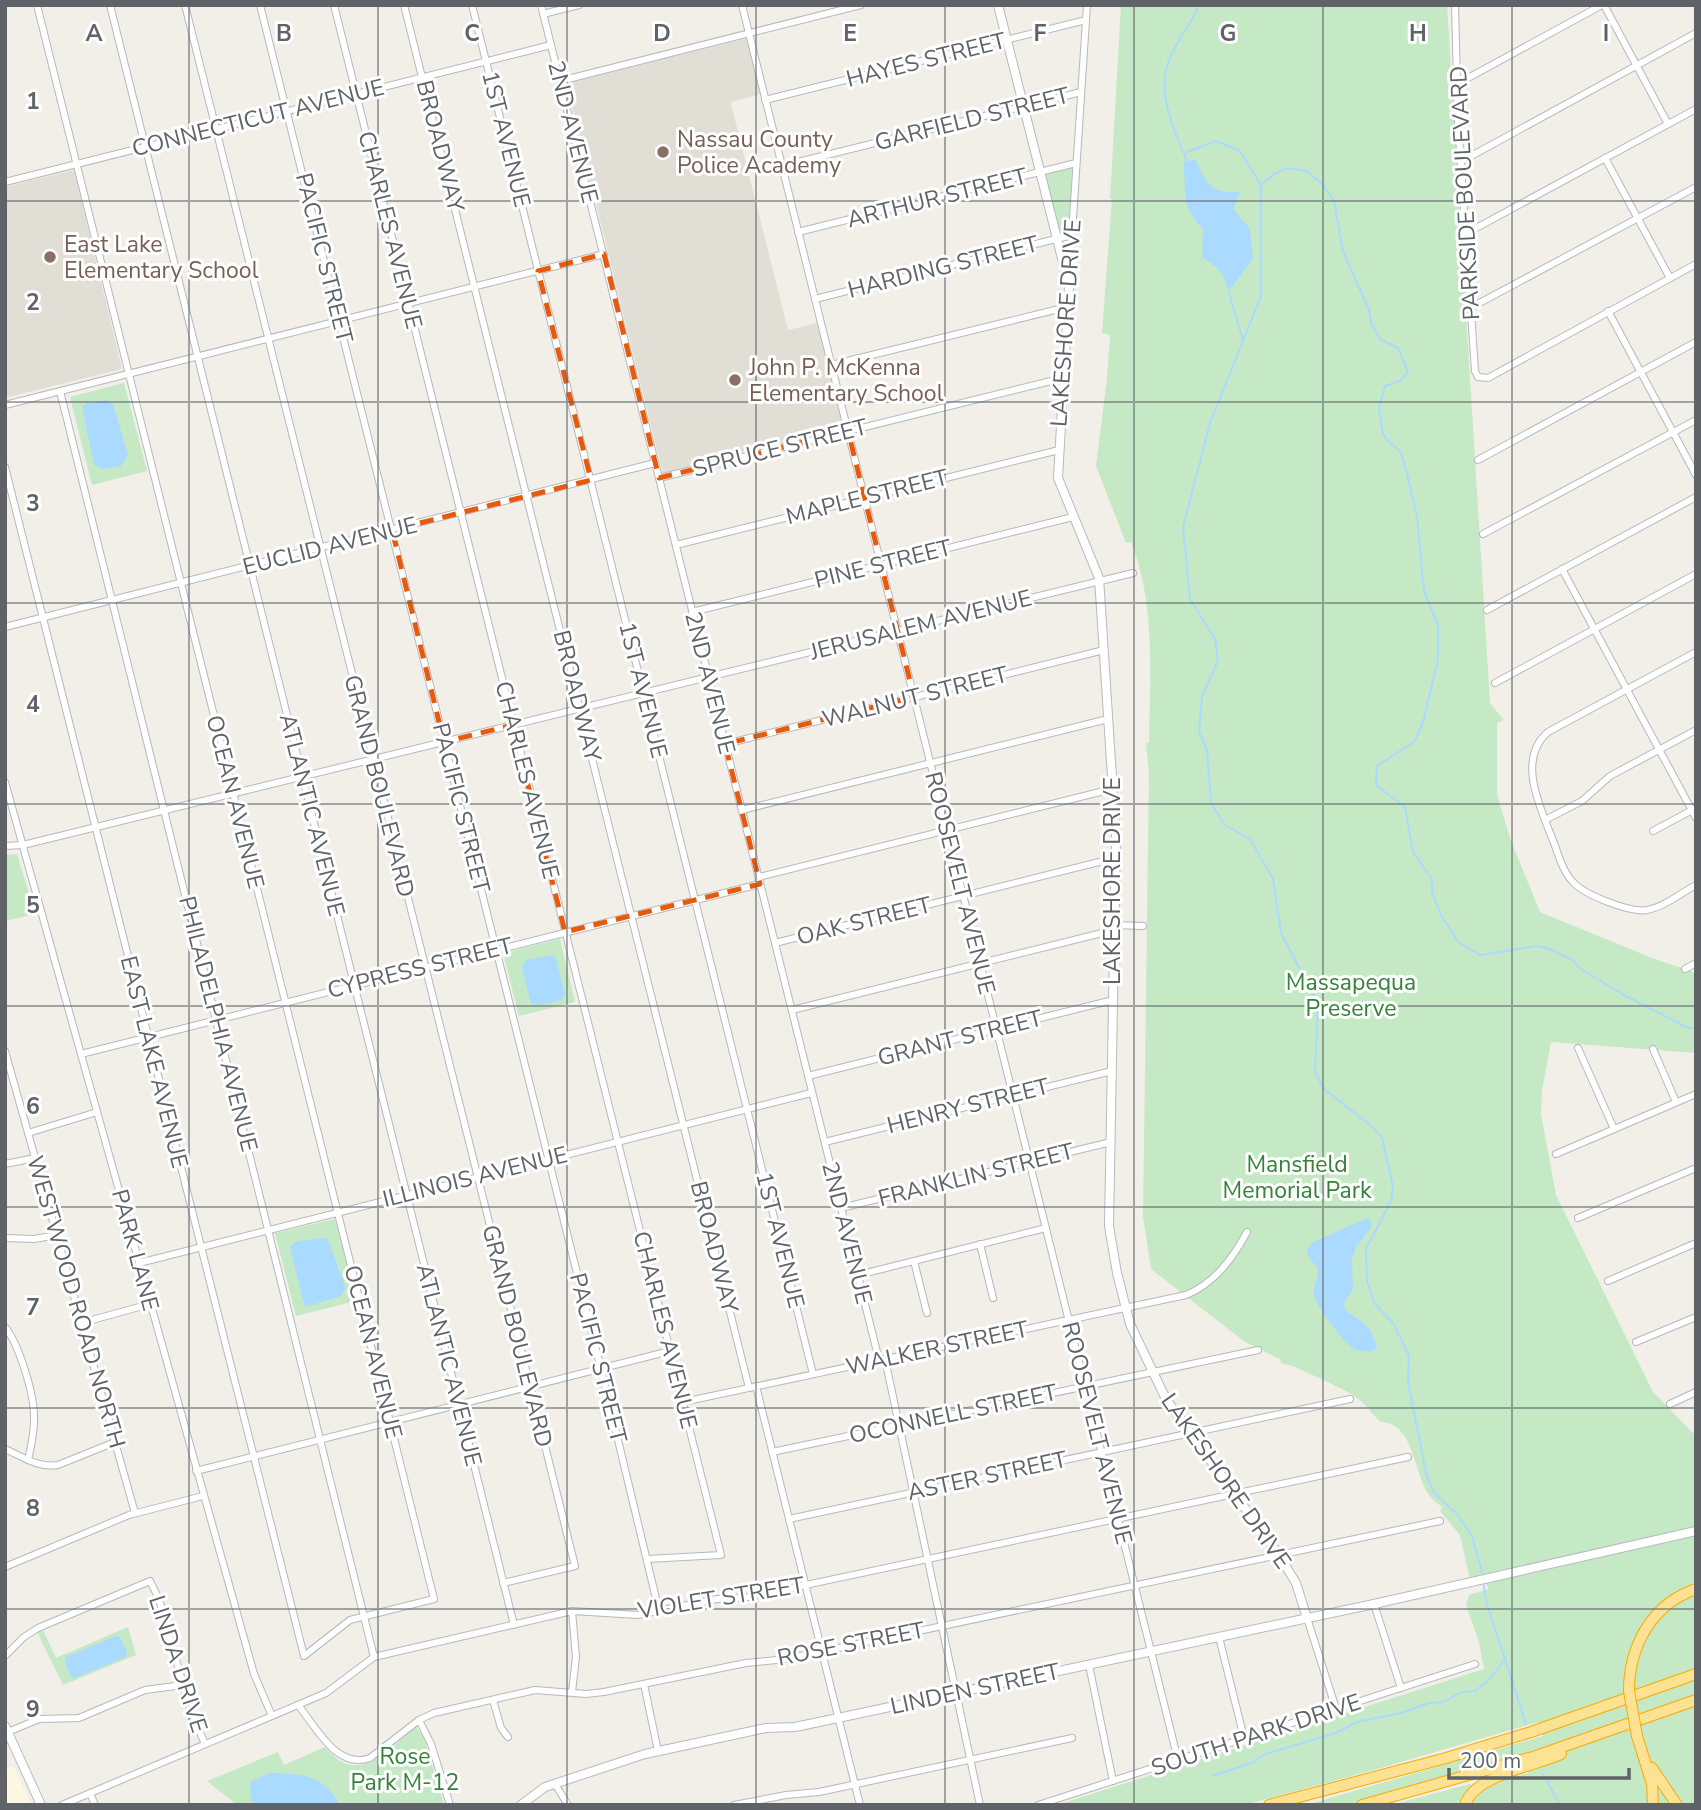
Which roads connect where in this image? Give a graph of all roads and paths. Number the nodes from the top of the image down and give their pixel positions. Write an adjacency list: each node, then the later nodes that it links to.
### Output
1 (37, 5): 39 (street, OCEAN AVENUE)
2 (110, 5): 35 (street, ATLANTIC AVENUE)
3 (185, 5): 34 (street, GRAND BOULEVARD)
4 (261, 5): 32 (street, PACIFIC STREET)
5 (334, 5): 28 (street, CHARLES AVENUE)
6 (404, 5): 24 (street, BROADWAY)
7 (472, 5): 22 (street, 1ST AVENUE)
8 (541, 5): 16 (street, 2ND AVENUE)
9 (579, 5): 16 (street)
10 (742, 5): 18 (street, ROOSEVELT AVENUE)
11 (861, 5): 18 (street)
12 (998, 5): 20 (street)
13 (1087, 5): 17 (street, LAKESHORE DRIVE)
14 (1455, 5): 26 (street, PARKSIDE BOULEVARD)
15 (1603, 5): 23 (street); 26 (street)
16 (543, 14): 21 (street, 2ND AVENUE)
17 (1086, 20): 20 (street, HAYES STREET); 27 (street, LAKESHORE DRIVE)
18 (749, 33): 25 (street); 29 (street, ROOSEVELT AVENUE)
19 (1696, 33): 23 (street)
20 (1007, 40): 29 (street, HAYES STREET); 30 (street)
21 (551, 45): 22 (street, CONNECTICUT AVENUE); 25 (street, 2ND AVENUE)
22 (486, 61): 24 (street, CONNECTICUT AVENUE); 51 (street, 1ST AVENUE)
23 (1636, 65): 33 (street); 37 (street)
24 (422, 77): 28 (street, CONNECTICUT AVENUE); 53 (street, BROADWAY)
25 (560, 80): 49 (street, 2ND AVENUE)
26 (1457, 84): 37 (street, PARKSIDE BOULEVARD)
27 (1081, 92): 30 (street, GARFIELD STREET); 38 (street, LAKESHORE DRIVE)
28 (356, 94): 32 (street, CONNECTICUT AVENUE); 56 (street, CHARLES AVENUE)
29 (765, 100): 40 (street, ROOSEVELT AVENUE)
30 (1023, 106): 40 (street, GARFIELD STREET); 41 (street)
31 (1696, 109): 33 (street)
32 (287, 111): 34 (street, CONNECTICUT AVENUE); 60 (street, PACIFIC STREET)
33 (1668, 124): 36 (street)
34 (216, 129): 35 (street, CONNECTICUT AVENUE); 61 (street, GRAND BOULEVARD)
35 (145, 147): 39 (street, CONNECTICUT AVENUE); 63 (street, ATLANTIC AVENUE)
36 (1605, 158): 44 (street); 46 (street)
37 (1461, 161): 46 (street, PARKSIDE BOULEVARD)
38 (1076, 163): 41 (street, ARTHUR STREET); 47 (street, LAKESHORE DRIVE)
39 (76, 164): 42 (street, CONNECTICUT AVENUE); 66 (street, OCEAN AVENUE)
40 (782, 166): 45 (street, ROOSEVELT AVENUE)
41 (1040, 172): 45 (street, ARTHUR STREET); 48 (street)
42 (6, 179)
43 (1696, 187): 44 (street)
44 (1637, 218): 52 (street); 58 (street)
45 (798, 232): 55 (street, ROOSEVELT AVENUE)
46 (1467, 233): 58 (street, PARKSIDE BOULEVARD)
47 (1072, 235): 48 (street, HARDING STREET); 54 (street, LAKESHORE DRIVE)
48 (1056, 239): 54 (street); 55 (street, HARDING STREET)
49 (604, 254): 51 (street); 75 (street, 2ND AVENUE)
50 (1696, 264): 52 (street)
51 (538, 271): 53 (street); 79 (street, 1ST AVENUE)
52 (1670, 278): 59 (street)
53 (475, 286): 56 (street); 80 (street, BROADWAY)
54 (1069, 286): 57 (street, LAKESHORE DRIVE)
55 (815, 299): 64 (street, ROOSEVELT AVENUE)
56 (408, 303): 60 (street); 83 (street, CHARLES AVENUE)
57 (1067, 306): 64 (street); 67 (street, LAKESHORE DRIVE)
58 (1472, 307): 59 (street, PARKSIDE BOULEVARD)
59 (1608, 312): 65 (street)
60 (340, 321): 61 (street); 85 (street, PACIFIC STREET)
61 (268, 339): 63 (street); 88 (street, GRAND BOULEVARD)
62 (1696, 342): 65 (street)
63 (197, 356): 66 (street); 90 (street, ATLANTIC AVENUE)
64 (831, 365): 71 (street, ROOSEVELT AVENUE)
65 (1640, 372): 72 (street); 74 (street)
66 (129, 374): 68 (street); 95 (street, OCEAN AVENUE)
67 (1063, 378): 71 (street, SPRUCE STREET); 73 (street, LAKESHORE DRIVE)
68 (60, 391): 69 (street); 96 (street, PHILADELPHIA AVENUE)
69 (5, 405)
70 (1696, 420): 72 (street)
71 (848, 431): 78 (street, SPRUCE STREET); 81 (street, ROOSEVELT AVENUE)
72 (1673, 432): 77 (street); 86 (street)
73 (1059, 450): 81 (street, MAPLE STREET); 84 (street, LAKESHORE DRIVE)
74 (1478, 460)
75 (655, 463): 78 (street, 2ND AVENUE); 79 (street, EUCLID AVENUE)
76 (5, 467): 99 (street, EAST LAKE AVENUE)
77 (1696, 475)
78 (659, 478): 87 (street, 2ND AVENUE)
79 (591, 480): 80 (street, EUCLID AVENUE); 108 (street, 1ST AVENUE)
80 (527, 496): 83 (street, EUCLID AVENUE); 110 (street, BROADWAY)
81 (864, 498): 87 (street, MAPLE STREET); 89 (street, ROOSEVELT AVENUE)
82 (1696, 498): 91 (street)
83 (460, 513): 85 (street, EUCLID AVENUE); 112 (street, CHARLES AVENUE)
84 (1073, 517): 89 (street, PINE STREET); 94 (street, LAKESHORE DRIVE)
85 (392, 530): 88 (street, EUCLID AVENUE); 114 (street, PACIFIC STREET)
86 (1483, 534)
87 (676, 545): 98 (street, 2ND AVENUE)
88 (320, 548): 90 (street, EUCLID AVENUE); 117 (street, GRAND BOULEVARD)
89 (881, 564): 98 (street, PINE STREET); 102 (street, ROOSEVELT AVENUE)
90 (250, 566): 95 (street, EUCLID AVENUE); 119 (street, ATLANTIC AVENUE)
91 (1562, 569): 97 (street); 101 (street)
92 (1133, 573): 94 (street, JERUSALEM AVENUE)
93 (1696, 574): 101 (street)
94 (1099, 581): 102 (street, JERUSALEM AVENUE); 103 (street, LAKESHORE DRIVE)
95 (181, 583): 96 (street, EUCLID AVENUE); 122 (street, OCEAN AVENUE)
96 (112, 600): 99 (street, EUCLID AVENUE); 125 (street, PHILADELPHIA AVENUE)
97 (1487, 610)
98 (692, 612): 105 (street, 2ND AVENUE)
99 (43, 617): 100 (street, EUCLID AVENUE); 128 (street, EAST LAKE AVENUE)
100 (5, 626)
101 (1594, 629): 106 (street); 107 (street)
102 (897, 631): 105 (street, JERUSALEM AVENUE); 109 (street, ROOSEVELT AVENUE)
103 (1104, 650): 109 (street, WALNUT STREET); 111 (street, LAKESHORE DRIVE)
104 (1696, 652): 107 (street)
105 (709, 677): 108 (street, JERUSALEM AVENUE); 115 (street, 2ND AVENUE)
106 (1495, 683)
107 (1627, 690): 116 (street); 127 (street)
108 (643, 693): 110 (street, JERUSALEM AVENUE); 137 (street, 1ST AVENUE)
109 (914, 697): 115 (street, WALNUT STREET); 118 (street, ROOSEVELT AVENUE)
110 (580, 709): 112 (street, JERUSALEM AVENUE); 138 (street, BROADWAY)
111 (1108, 719): 118 (street); 121 (street, LAKESHORE DRIVE)
112 (513, 725): 114 (street, JERUSALEM AVENUE); 141 (street, CHARLES AVENUE)
113 (1696, 730): 116 (street)
114 (444, 742): 117 (street, JERUSALEM AVENUE); 143 (street, PACIFIC STREET)
115 (725, 744): 124 (street, 2ND AVENUE)
116 (1659, 750): 123 (street); 127 (street)
117 (373, 760): 119 (street, JERUSALEM AVENUE); 146 (street, GRAND BOULEVARD)
118 (930, 763): 124 (street); 129 (street, ROOSEVELT AVENUE)
119 (302, 777): 122 (street, JERUSALEM AVENUE); 148 (street, ATLANTIC AVENUE)
120 (5, 782): 131 (street, PARK LANE)
121 (1112, 789): 129 (street, CYPRESS STREET); 133 (street, LAKESHORE DRIVE)
122 (233, 794): 125 (street, JERUSALEM AVENUE); 150 (street, OCEAN AVENUE)
123 (1694, 809): 126 (street); 130 (street)
124 (742, 810): 134 (street, 2ND AVENUE)
125 (164, 811): 128 (street, JERUSALEM AVENUE); 152 (street, PHILADELPHIA AVENUE)
126 (1696, 818)
127 (1545, 820): 135 (street)
128 (95, 828): 131 (street, JERUSALEM AVENUE); 154 (street, EAST LAKE AVENUE)
129 (947, 830): 134 (street, CYPRESS STREET); 136 (street, ROOSEVELT AVENUE)
130 (1653, 831)
131 (23, 845): 132 (street, JERUSALEM AVENUE); 158 (street, PARK LANE)
132 (5, 846)
133 (1115, 858): 136 (street, OAK STREET); 140 (street, LAKESHORE DRIVE)
134 (759, 880): 137 (street, CYPRESS STREET); 142 (street, 2ND AVENUE)
135 (1696, 886)
136 (963, 896): 142 (street, OAK STREET); 144 (street, ROOSEVELT AVENUE)
137 (695, 900): 138 (street, CYPRESS STREET); 165 (street, 1ST AVENUE)
138 (632, 916): 141 (street, CYPRESS STREET); 167 (street, BROADWAY)
139 (1143, 926): 140 (street)
140 (1114, 928): 144 (street); 149 (street, LAKESHORE DRIVE)
141 (565, 932): 143 (street, CYPRESS STREET); 170 (street, CHARLES AVENUE)
142 (775, 943): 151 (street, 2ND AVENUE)
143 (496, 950): 146 (street, CYPRESS STREET); 175 (street, PACIFIC STREET)
144 (980, 962): 151 (street); 153 (street, ROOSEVELT AVENUE)
145 (1696, 963): 147 (street)
146 (424, 967): 148 (street, CYPRESS STREET); 179 (street, GRAND BOULEVARD)
147 (1685, 969)
148 (354, 985): 150 (street, CYPRESS STREET); 180 (street, ATLANTIC AVENUE)
149 (1113, 1000): 153 (street, GRANT STREET); 159 (street, LAKESHORE DRIVE)
150 (285, 1002): 152 (street, CYPRESS STREET); 182 (street, OCEAN AVENUE)
151 (792, 1010): 160 (street, 2ND AVENUE)
152 (216, 1019): 154 (street, CYPRESS STREET); 185 (street, PHILADELPHIA AVENUE)
153 (996, 1029): 160 (street, GRANT STREET); 163 (street, ROOSEVELT AVENUE)
154 (147, 1036): 158 (street, CYPRESS STREET); 191 (street, EAST LAKE AVENUE)
155 (1578, 1048): 168 (street)
156 (1653, 1049): 164 (street)
157 (5, 1051): 169 (street, WESTWOOD ROAD NORTH)
158 (80, 1054): 166 (street, PARK LANE)
159 (1112, 1071): 163 (street, HENRY STREET); 172 (street, LAKESHORE DRIVE)
160 (808, 1076): 161 (street, 2ND AVENUE)
161 (811, 1093): 165 (street, ILLINOIS AVENUE); 171 (street, 2ND AVENUE)
162 (1696, 1094): 164 (street)
163 (1013, 1095): 171 (street, HENRY STREET); 176 (street, ROOSEVELT AVENUE)
164 (1676, 1102): 168 (street)
165 (747, 1109): 167 (street, ILLINOIS AVENUE); 210 (street, 1ST AVENUE)
166 (97, 1112): 169 (street); 193 (street, PARK LANE)
167 (684, 1125): 170 (street, ILLINOIS AVENUE); 213 (street, BROADWAY)
168 (1614, 1129): 173 (street)
169 (28, 1132): 174 (street, WESTWOOD ROAD NORTH)
170 (618, 1142): 175 (street, ILLINOIS AVENUE); 206 (street, CHARLES AVENUE)
171 (825, 1142): 181 (street, 2ND AVENUE)
172 (1111, 1142): 176 (street, FRANKLIN STREET); 198 (street, LAKESHORE DRIVE)
173 (1556, 1154)
174 (35, 1158): 177 (street); 187 (street, WESTWOOD ROAD NORTH)
175 (548, 1159): 179 (street, ILLINOIS AVENUE); 208 (street, PACIFIC STREET)
176 (1029, 1162): 181 (street, FRANKLIN STREET); 184 (street, ROOSEVELT AVENUE)
177 (5, 1164)
178 (1696, 1168): 183 (street)
179 (477, 1177): 180 (street, ILLINOIS AVENUE); 212 (street, GRAND BOULEVARD)
180 (407, 1194): 182 (street, ILLINOIS AVENUE); 218 (street, ATLANTIC AVENUE)
181 (841, 1208): 194 (street, 2ND AVENUE)
182 (338, 1212): 185 (street, ILLINOIS AVENUE); 219 (street, OCEAN AVENUE)
183 (1578, 1217)
184 (1046, 1228): 190 (street); 201 (street, ROOSEVELT AVENUE)
185 (269, 1229): 191 (street, ILLINOIS AVENUE); 222 (street, PHILADELPHIA AVENUE)
186 (1247, 1232): 198 (street, WALKER STREET)
187 (57, 1235): 188 (street); 202 (street, WESTWOOD ROAD NORTH)
188 (5, 1238)
189 (1696, 1243): 195 (street)
190 (980, 1244): 192 (street); 196 (street)
191 (200, 1246): 193 (street, ILLINOIS AVENUE); 227 (street, EAST LAKE AVENUE)
192 (914, 1261): 194 (street); 199 (street)
193 (139, 1263): 197 (street, PARK LANE)
194 (858, 1275): 207 (street, 2ND AVENUE)
195 (1608, 1281)
196 (993, 1297)
197 (150, 1304): 202 (street); 230 (street, PARK LANE)
198 (1126, 1307): 201 (street, WALKER STREET); 209 (street, LAKESHORE DRIVE)
199 (927, 1313)
200 (1696, 1317): 204 (street)
201 (1069, 1320): 207 (street, WALKER STREET); 211 (street, ROOSEVELT AVENUE)
202 (81, 1323): 223 (street, WESTWOOD ROAD NORTH)
203 (5, 1327): 229 (street)
204 (1636, 1342)
205 (1258, 1350): 209 (street, OCONNELL STREET)
206 (670, 1351): 208 (street); 216 (street, CHARLES AVENUE)
207 (882, 1359): 210 (street, WALKER STREET); 220 (street, 2ND AVENUE)
208 (601, 1369): 212 (street); 240 (street, PACIFIC STREET)
209 (1153, 1372): 211 (street, OCONNELL STREET); 221 (street, LAKESHORE DRIVE)
210 (813, 1374): 213 (street, WALKER STREET)
211 (1085, 1386): 220 (street, OCONNELL STREET); 226 (street, ROOSEVELT AVENUE)
212 (530, 1387): 218 (street); 243 (street, GRAND BOULEVARD)
213 (752, 1387): 216 (street, WALKER STREET); 225 (street, BROADWAY)
214 (1696, 1392): 217 (street)
215 (1350, 1399): 221 (street, ASTER STREET)
216 (682, 1402): 240 (street, CHARLES AVENUE)
217 (1670, 1404)
218 (459, 1405): 219 (street); 243 (street, ATLANTIC AVENUE)
219 (390, 1422): 222 (street); 251 (street, OCEAN AVENUE)
220 (900, 1425): 225 (street, OCONNELL STREET); 231 (street, 2ND AVENUE)
221 (1191, 1433): 226 (street, ASTER STREET); 232 (street, LAKESHORE DRIVE)
222 (321, 1440): 227 (street); 251 (street, PHILADELPHIA AVENUE)
223 (115, 1442): 229 (street); 234 (street, WESTWOOD ROAD NORTH)
224 (5, 1450): 229 (street)
225 (772, 1452): 235 (street, BROADWAY)
226 (1101, 1452): 231 (street, ASTER STREET); 236 (street, ROOSEVELT AVENUE)
227 (252, 1457): 230 (street); 251 (street, EAST LAKE AVENUE)
228 (1408, 1457): 232 (street, VIOLET STREET)
229 (28, 1460)
230 (197, 1471): 233 (street, PARK LANE)
231 (914, 1492): 235 (street, ASTER STREET); 241 (street, 2ND AVENUE)
232 (1234, 1494): 236 (street, VIOLET STREET); 239 (street, LAKESHORE DRIVE)
233 (203, 1496): 234 (street); 273 (street, PARK LANE)
234 (135, 1513): 242 (street)
235 (789, 1519): 244 (street, BROADWAY)
236 (1118, 1519): 241 (street, VIOLET STREET); 245 (street, ROOSEVELT AVENUE)
237 (1440, 1521): 239 (street, ROSE STREET)
238 (1696, 1531): 248 (street, LINDEN STREET)
239 (1279, 1555): 245 (street, ROSE STREET); 252 (street, LAKESHORE DRIVE)
240 (646, 1559): 250 (street, PACIFIC STREET)
241 (928, 1559): 244 (street, VIOLET STREET); 254 (street, 2ND AVENUE)
242 (5, 1567)
243 (503, 1583): 253 (street, ATLANTIC AVENUE)
244 (805, 1585): 250 (street, VIOLET STREET); 257 (street, BROADWAY)
245 (1135, 1585): 254 (street, ROSE STREET); 258 (street, ROOSEVELT AVENUE)
246 (1696, 1589): 255 (highway)
247 (1696, 1597): 255 (highway)
248 (1374, 1604): 252 (street, LINDEN STREET); 266 (street)
249 (572, 1611): 250 (street, VIOLET STREET); 253 (street, VIOLET STREET); 267 (street)
250 (659, 1611)
251 (365, 1616): 260 (street, PHILADELPHIA AVENUE)
252 (1307, 1618): 256 (street, LINDEN STREET); 272 (street, LAKESHORE DRIVE)
253 (514, 1625): 260 (street, VIOLET STREET)
254 (942, 1626): 257 (street, ROSE STREET); 268 (street, 2ND AVENUE)
255 (1644, 1632): 282 (highway, bridge)
256 (1219, 1637): 258 (street, LINDEN STREET); 280 (street)
257 (822, 1651): 264 (street, ROSE STREET); 274 (street, BROADWAY)
258 (1151, 1651): 262 (street, LINDEN STREET); 285 (street, ROOSEVELT AVENUE)
259 (5, 1656): 265 (street, LINDA DRIVE)
260 (374, 1657): 271 (street, VIOLET STREET)
261 (1475, 1664): 266 (street, SOUTH PARK DRIVE)
262 (1089, 1665): 268 (street, LINDEN STREET); 286 (street)
263 (1696, 1673): 300 (highway)
264 (644, 1684): 267 (street, ROSE STREET); 283 (street)
265 (183, 1685): 276 (street); 281 (street, LINDA DRIVE)
266 (1401, 1688): 272 (street, SOUTH PARK DRIVE)
267 (572, 1692): 269 (street, ROSE STREET)
268 (956, 1693): 274 (street, LINDEN STREET); 284 (street, 2ND AVENUE)
269 (493, 1700): 275 (street, ROSE STREET); 278 (street)
270 (1696, 1700): 277 (highway)
271 (298, 1705): 273 (street, VIOLET STREET); 275 (street, ROSE STREET)
272 (1336, 1709): 280 (street, SOUTH PARK DRIVE)
273 (272, 1716): 281 (street, VIOLET STREET)
274 (838, 1718): 283 (street, LINDEN STREET); 288 (street, BROADWAY)
275 (419, 1720): 293 (street)
276 (7, 1729): 290 (street)
277 (1612, 1731): 301 (highway); 302 (highway)
278 (509, 1737)
279 (1072, 1738): 284 (street)
280 (1244, 1738): 285 (street, SOUTH PARK DRIVE)
281 (205, 1744): 289 (street, VIOLET STREET)
282 (1642, 1750): 303 (highway); 304 (highway)
283 (658, 1751): 287 (street, LINDEN STREET)
284 (970, 1760): 288 (street); 298 (street, 2ND AVENUE)
285 (1178, 1760): 286 (street, SOUTH PARK DRIVE)
286 (1113, 1781): 299 (street, SOUTH PARK DRIVE)
287 (555, 1784): 294 (street, LINDEN STREET); 295 (street)
288 (855, 1784): 296 (street); 297 (street, BROADWAY)
289 (90, 1793): 291 (street, VIOLET STREET); 292 (street)
290 (41, 1805)
291 (62, 1805)
292 (95, 1805)
293 (450, 1805)
294 (521, 1805)
295 (568, 1805)
296 (734, 1805)
297 (860, 1805)
298 (980, 1805)
299 (1038, 1805)
300 (1269, 1805)
301 (1362, 1805)
302 (1465, 1805)
303 (1653, 1805)
304 (1677, 1805)

